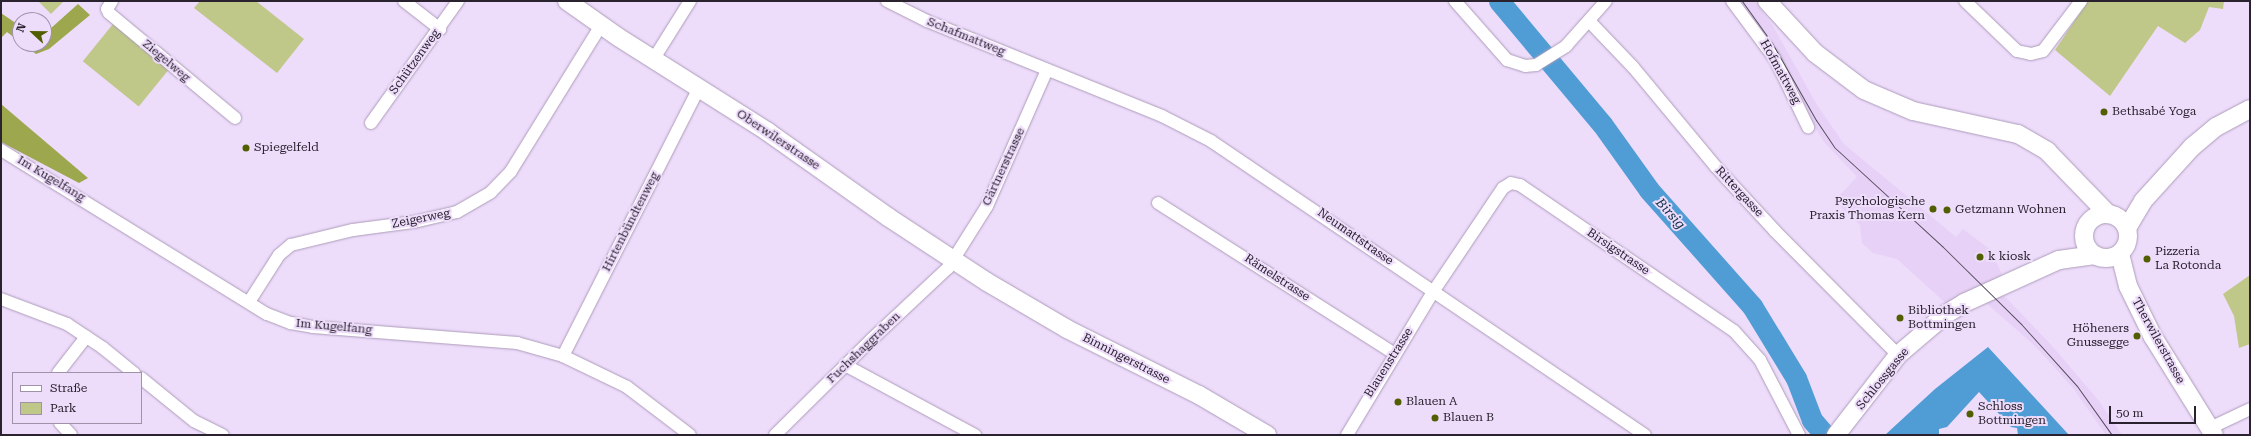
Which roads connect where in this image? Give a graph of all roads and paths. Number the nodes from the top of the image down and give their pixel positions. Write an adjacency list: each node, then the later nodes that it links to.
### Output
1 (112, 1): 20 (street, Ziegelweg)
2 (404, 1): 15 (street)
3 (458, 1): 15 (street, Schützenweg)
4 (567, 1): 14 (main road, Oberwilerstrasse)
5 (690, 1): 16 (street)
6 (887, 1): 17 (street, Schafmattweg)
7 (1455, 1): 13 (street)
8 (1606, 1): 13 (street)
9 (1732, 1): 22 (street, Hofmattweg)
10 (1767, 1): 24 (main road)
11 (1965, 1): 12 (street)
12 (2081, 1)
13 (1589, 21): 38 (street, Rittergasse)
14 (601, 25): 16 (main road, Oberwilerstrasse); 34 (street, Zeigerweg)
15 (440, 29): 21 (street, Schützenweg)
16 (653, 60): 18 (main road, Oberwilerstrasse)
17 (1047, 70): 30 (street, Gärtnerstrasse); 32 (street, Neumattstrasse)
18 (699, 88): 30 (main road, Oberwilerstrasse); 37 (street, Hirtenbündtenweg)
19 (2250, 110): 26 (main road)
20 (234, 118)
21 (371, 123)
22 (1808, 127)
23 (1, 150): 34 (street, Im Kugelfang)
24 (2062, 165): 26 (main road); 27 (main road)
25 (1158, 202): 36 (street, Rämelstrasse)
26 (2117, 219): 27 (main road); 28 (main road)
27 (2087, 229): 28 (main road); 29 (main road, Schlossgasse)
28 (2107, 256): 29 (main road, Schlossgasse); 45 (main road, Therwilerstrasse)
29 (2059, 260): 38 (main road, Schlossgasse)
30 (953, 261): 31 (main road, Oberwilerstrasse); 39 (street, Fuchshaggraben)
31 (986, 282): 51 (main road, Binningerstrasse)
32 (1433, 292): 36 (street, Blauenstrasse); 53 (street, Neumattstrasse); 54 (street, Birsigstrasse)
33 (1, 300): 35 (street)
34 (249, 302): 37 (street, Im Kugelfang)
35 (86, 337): 40 (street); 41 (street)
36 (1395, 354): 52 (street, Blauenstrasse)
37 (563, 356): 48 (street, Im Kugelfang)
38 (1898, 356): 55 (main road, Schlossgasse)
39 (845, 365): 49 (street, Fuchshaggraben); 50 (street)
40 (59, 372)
41 (133, 372)
42 (142, 379): 47 (street)
43 (2250, 409): 45 (street)
44 (61, 424): 46 (street)
45 (2212, 432)
46 (71, 435)
47 (223, 435)
48 (690, 435)
49 (775, 435)
50 (975, 435)
51 (1267, 435)
52 (1347, 435)
53 (1645, 435)
54 (1799, 435)
55 (1837, 435)

